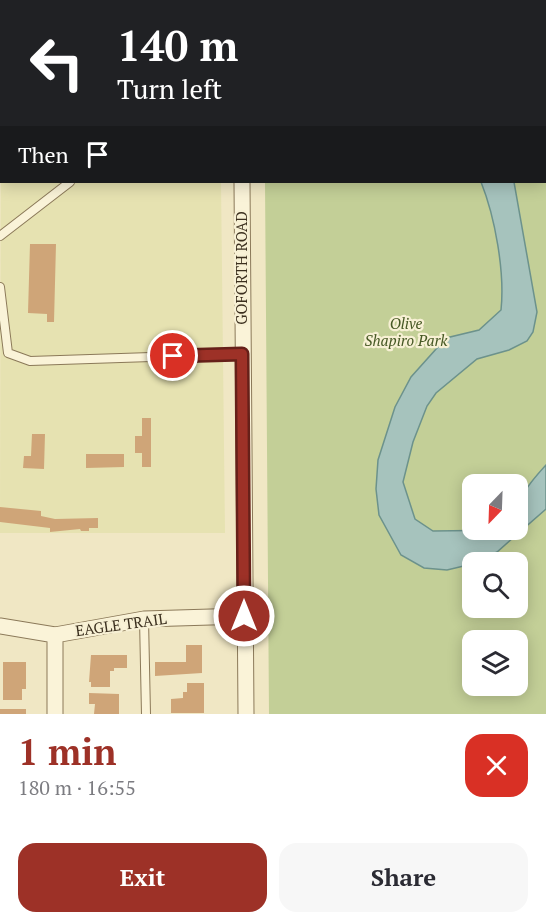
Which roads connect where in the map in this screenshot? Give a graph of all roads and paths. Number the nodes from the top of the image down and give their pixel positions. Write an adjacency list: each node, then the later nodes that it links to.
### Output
1 (68, 183): 3 (lane)
2 (242, 183): 5 (street, GOFORTH ROAD)
3 (0, 236)
4 (0, 287): 5 (lane)
5 (242, 354): 6 (street, GOFORTH ROAD)
6 (244, 616): 7 (street, EAGLE TRAIL); 12 (street, GOFORTH ROAD)
7 (144, 619): 9 (street, EAGLE TRAIL); 11 (lane)
8 (0, 626): 9 (street, EAGLE TRAIL)
9 (55, 635): 10 (street)
10 (55, 714)
11 (146, 714)
12 (246, 714)

